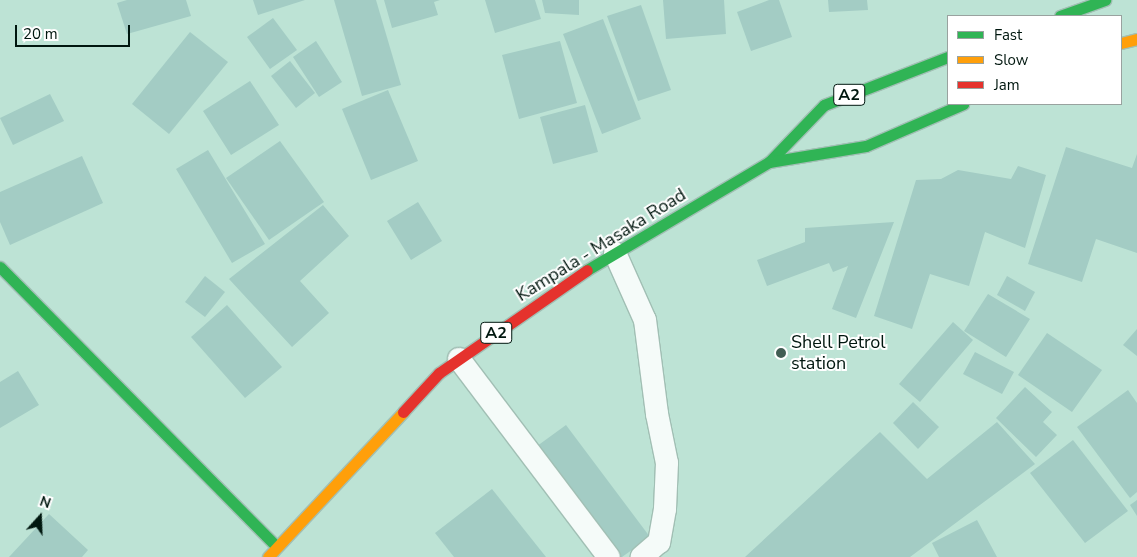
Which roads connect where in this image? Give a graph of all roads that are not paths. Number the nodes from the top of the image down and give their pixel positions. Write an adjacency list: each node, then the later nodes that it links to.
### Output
1 (1105, 0): 2 (main road)
2 (1063, 15)
3 (1137, 39): 4 (main road)
4 (1122, 44)
5 (947, 57): 7 (main road, Kampala - Masaka Road / A2)
6 (961, 105): 7 (main road, Kampala - Masaka Road / A2)
7 (769, 162): 8 (main road, Kampala - Masaka Road / A2)
8 (615, 254): 10 (main road, Kampala - Masaka Road / A2); 14 (lane)
9 (0, 267): 11 (main road)
10 (459, 358): 11 (main road, Kampala - Masaka Road / A2); 13 (lane)
11 (276, 546): 12 (main road, Kampala - Masaka Road / A2)
12 (268, 557)
13 (609, 557)
14 (642, 557)

